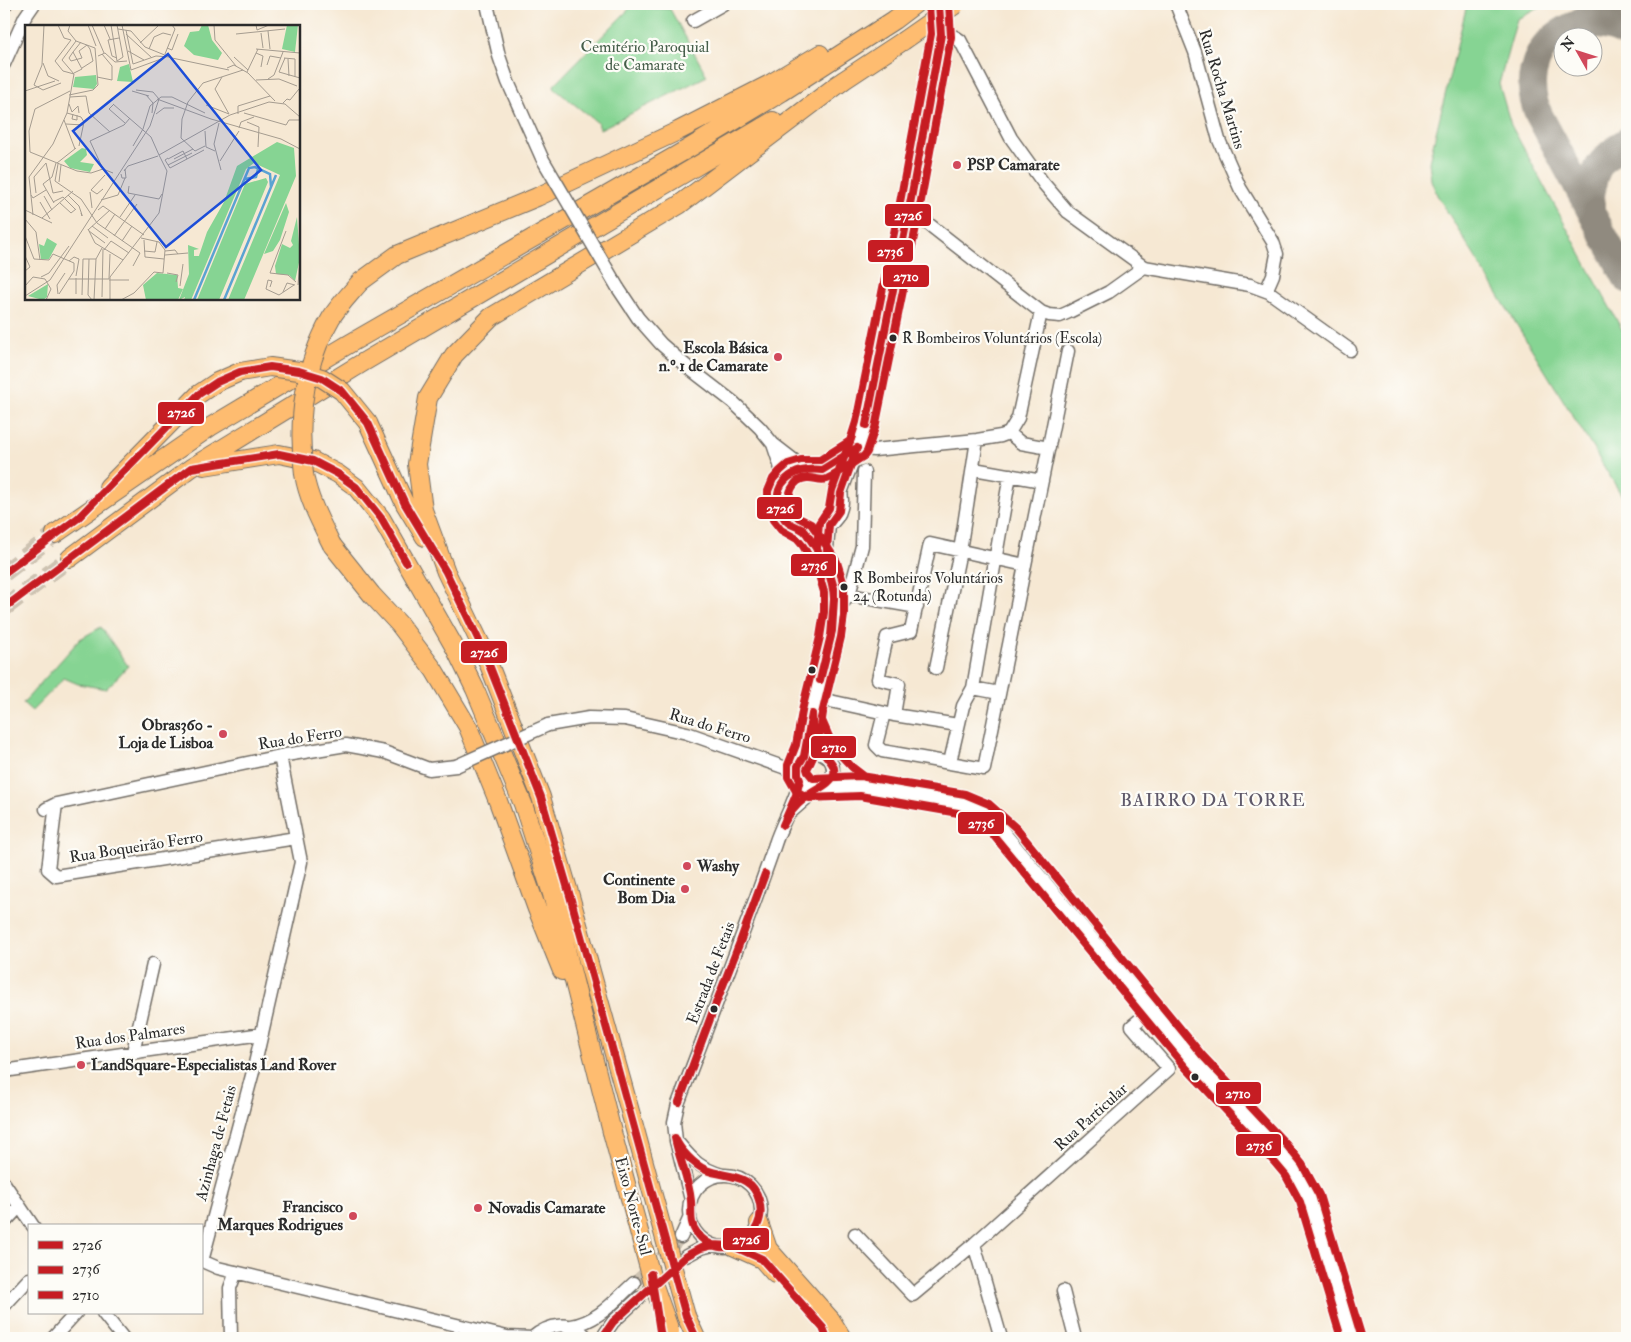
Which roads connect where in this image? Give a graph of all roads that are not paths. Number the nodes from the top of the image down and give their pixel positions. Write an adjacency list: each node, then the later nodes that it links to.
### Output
1 (34, 4): 11 (street)
2 (488, 4): 21 (street, bridge)
3 (723, 4): 8 (street)
4 (915, 4): 9 (highway)
5 (939, 4): 10 (street)
6 (956, 4): 12 (highway, bridge)
7 (1176, 4): 15 (street, Rua Rocha Martins)
8 (692, 21)
9 (889, 23): 33 (highway); 64 (highway, bridge)
10 (941, 35): 13 (street); 14 (street)
11 (4, 64)
12 (844, 80): 24 (highway); 42 (highway)
13 (908, 215): 16 (street); 22 (street)
14 (1144, 267): 15 (street); 16 (street)
15 (1266, 291): 17 (street)
16 (1041, 312): 19 (street)
17 (1350, 350)
18 (1068, 351): 23 (street)
19 (1008, 433): 20 (street); 23 (street)
20 (978, 440): 22 (street); 26 (street)
21 (773, 444): 25 (street); 31 (street)
22 (858, 448): 27 (street); 32 (street)
23 (1049, 448): 30 (street)
24 (191, 468): 38 (highway); 64 (highway)
25 (804, 468): 27 (street); 31 (street)
26 (974, 469): 29 (street); 37 (street)
27 (822, 470): 32 (street)
28 (864, 472): 43 (street)
29 (1010, 475): 30 (street); 39 (street)
30 (1042, 480): 40 (street)
31 (783, 482): 35 (street)
32 (841, 493): 34 (street)
33 (78, 518): 36 (highway); 42 (highway, bridge)
34 (829, 524): 35 (street); 41 (street)
35 (804, 531): 41 (street)
36 (55, 534)
37 (960, 551): 39 (street); 44 (street); 46 (street)
38 (70, 558)
39 (995, 558): 40 (street); 47 (street)
40 (1025, 565): 48 (street)
41 (828, 567): 45 (street, Estrada de Fetais)
42 (446, 572): 91 (highway, Eixo Norte-Sul, bridge)
43 (849, 594): 44 (street); 45 (street)
44 (916, 607): 50 (street)
45 (834, 615): 51 (street, Estrada de Fetais)
46 (936, 668)
47 (973, 688): 48 (street); 52 (street)
48 (999, 693): 55 (street)
49 (830, 701): 50 (street)
50 (889, 714): 52 (street); 55 (street)
51 (811, 719): 54 (street); 56 (street, Estrada de Fetais)
52 (958, 725): 55 (street)
53 (280, 756): 56 (street, Rua do Ferro, bridge); 59 (street, Rua do Ferro); 61 (street, Azinhaga de Fetais)
54 (829, 759): 56 (street); 57 (street); 58 (street)
55 (950, 762)
56 (800, 769): 58 (street); 60 (street, Estrada de Fetais)
57 (860, 786): 58 (street); 63 (street)
58 (821, 788): 60 (street, Estrada de Fetais)
59 (51, 807): 61 (street, Rua Boqueirão Ferro)
60 (786, 818): 68 (street, Estrada de Fetais)
61 (296, 838): 65 (street, Azinhaga de Fetais)
62 (153, 964): 66 (street)
63 (1151, 1010): 79 (street, Rua Particular); 107 (street)
64 (586, 1031): 93 (highway, Eixo Norte-Sul, bridge)
65 (262, 1034): 66 (street, Rua dos Palmares); 83 (street, Azinhaga de Fetais)
66 (133, 1052): 67 (street, Rua dos Palmares)
67 (4, 1071)
68 (676, 1141): 69 (street); 71 (street, Estrada de Fetais)
69 (722, 1175): 71 (street); 75 (street)
70 (4, 1183): 72 (street)
71 (691, 1200): 73 (street)
72 (19, 1207): 74 (street); 76 (street)
73 (690, 1217): 78 (street); 80 (street)
74 (4, 1223)
75 (759, 1223): 81 (street); 104 (highway)
76 (32, 1224)
77 (855, 1234): 79 (street, Rua Particular)
78 (681, 1237)
79 (974, 1244): 105 (street)
80 (712, 1245): 81 (street); 82 (street)
81 (733, 1246): 103 (highway)
82 (686, 1256)
83 (236, 1272): 96 (street); 97 (street, Azinhaga de Fetais)
84 (28, 1280): 88 (street)
85 (634, 1283): 92 (street)
86 (1062, 1291): 106 (street)
87 (639, 1298): 100 (street)
88 (4, 1306)
89 (75, 1314): 94 (street)
90 (105, 1314): 95 (street)
91 (686, 1316): 101 (highway, Eixo Norte-Sul); 102 (highway)
92 (571, 1326): 98 (street); 99 (street)
93 (668, 1336)
94 (52, 1338)
95 (123, 1338)
96 (231, 1338)
97 (507, 1338): 98 (street, Azinhaga de Fetais)
98 (532, 1338)
99 (587, 1338)
100 (602, 1338)
101 (692, 1338)
102 (696, 1338)
103 (827, 1338)
104 (842, 1338)
105 (1001, 1338)
106 (1075, 1338)
107 (1351, 1338)

